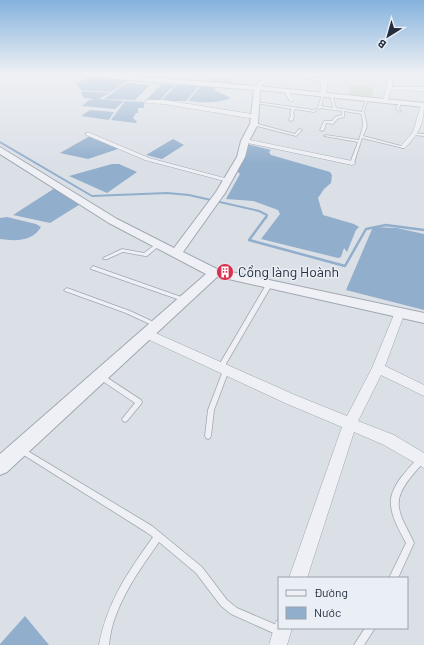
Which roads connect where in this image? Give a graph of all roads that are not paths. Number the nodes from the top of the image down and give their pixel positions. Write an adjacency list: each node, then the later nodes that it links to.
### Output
1 (177, 104): 14 (street)
2 (257, 104): 14 (street)
3 (265, 104): 10 (lane)
4 (321, 104): 9 (lane)
5 (332, 104): 11 (lane)
6 (366, 104): 13 (lane)
7 (391, 104): 8 (street)
8 (424, 105): 16 (street)
9 (319, 107): 10 (lane); 11 (lane)
10 (294, 108): 15 (lane)
11 (335, 109): 12 (lane)
12 (343, 110): 13 (lane); 19 (lane)
13 (363, 113): 24 (lane)
14 (255, 115): 17 (street)
15 (291, 120)
16 (421, 122): 21 (street)
17 (254, 124): 18 (lane); 25 (street)
18 (300, 130)
19 (322, 130)
20 (88, 134): 30 (street)
21 (414, 134): 22 (lane); 27 (street)
22 (424, 135)
23 (326, 136): 26 (lane)
24 (362, 137): 26 (lane); 27 (lane)
25 (245, 141): 29 (street); 30 (street)
26 (360, 141): 29 (lane)
27 (403, 146)
28 (0, 150): 31 (street)
29 (352, 163)
30 (228, 180): 32 (street)
31 (158, 245): 32 (street); 33 (lane)
32 (175, 254): 35 (street)
33 (105, 258)
34 (93, 268): 38 (lane)
35 (221, 273): 36 (street); 38 (street)
36 (270, 283): 39 (street); 43 (lane)
37 (67, 290): 41 (lane)
38 (185, 300): 41 (street)
39 (400, 312): 40 (street); 42 (street)
40 (424, 318)
41 (152, 330): 43 (street); 44 (street)
42 (378, 368): 45 (street); 47 (street)
43 (224, 369): 47 (street); 48 (lane)
44 (100, 376): 46 (lane); 49 (street)
45 (424, 391)
46 (125, 419)
47 (350, 424): 50 (street); 53 (street)
48 (208, 436)
49 (19, 449): 51 (street); 52 (lane)
50 (423, 460): 54 (lane)
51 (0, 466)
52 (158, 537): 56 (lane); 57 (lane)
53 (298, 577)
54 (393, 577)
55 (369, 629): 58 (lane)
56 (281, 635)
57 (104, 645)
58 (359, 645)

